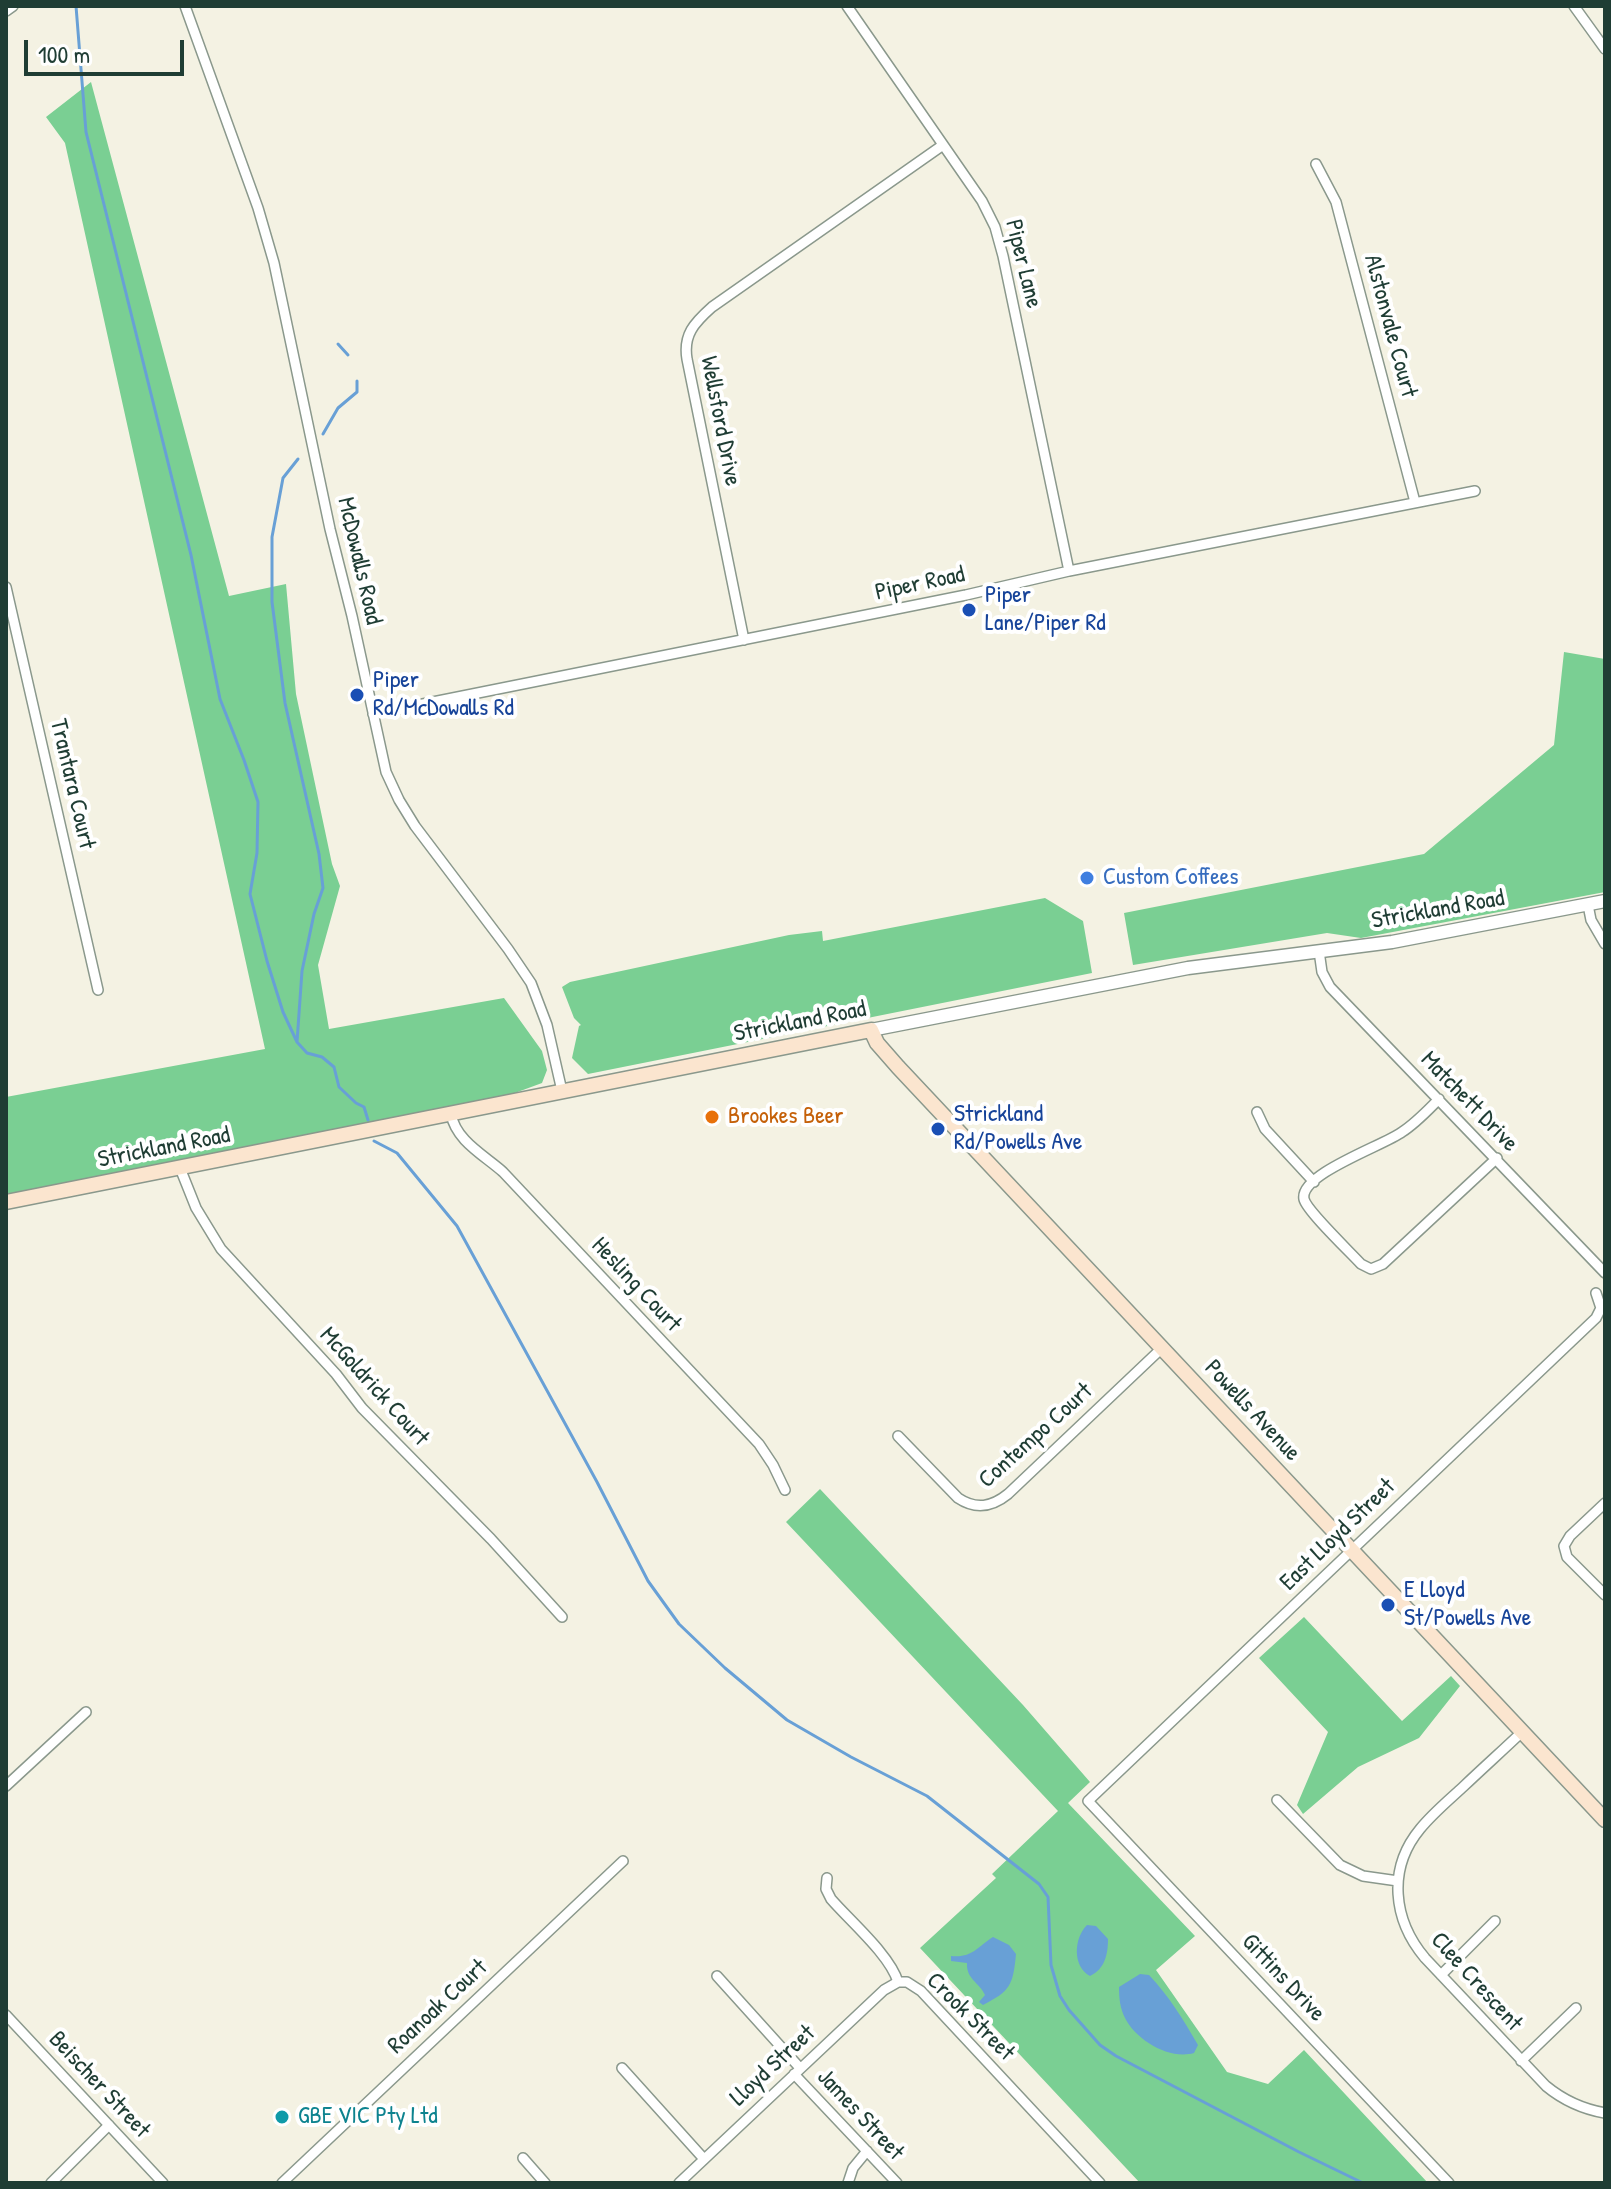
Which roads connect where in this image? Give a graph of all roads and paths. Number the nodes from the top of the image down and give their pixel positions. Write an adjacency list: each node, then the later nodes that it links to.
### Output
1 (13, 6): 5 (street)
2 (185, 6): 14 (street, McDowalls Road)
3 (847, 6): 7 (street, Piper Lane)
4 (1574, 6): 6 (street)
5 (6, 11)
6 (1605, 49)
7 (943, 145): 11 (street, Piper Lane); 13 (street, Wellsford Drive)
8 (1316, 164): 10 (street, Alstonvale Court)
9 (1475, 491): 10 (street, Piper Road)
10 (1415, 502): 11 (street, Piper Road)
11 (1069, 571): 13 (street, Piper Road)
12 (6, 587): 19 (street, Trantara Court)
13 (744, 640): 14 (street, Piper Road)
14 (373, 714): 21 (street, McDowalls Road)
15 (1605, 901): 16 (street, Strickland Road)
16 (1588, 905): 17 (street); 18 (street, Strickland Road)
17 (1605, 944)
18 (1319, 951): 20 (street, Strickland Road); 22 (street, Matchett Drive)
19 (98, 990)
20 (871, 1030): 21 (main road, Strickland Road); 32 (main road, Powells Avenue)
21 (562, 1091): 24 (main road, Strickland Road)
22 (1439, 1099): 25 (street, Matchett Drive); 27 (street)
23 (1257, 1112): 27 (street)
24 (451, 1114): 26 (main road, Strickland Road); 34 (street, Hesling Court)
25 (1497, 1158): 27 (street); 29 (street, Matchett Drive)
26 (180, 1168): 28 (main road, Strickland Road); 38 (street, McGoldrick Court)
27 (1314, 1182)
28 (6, 1202)
29 (1605, 1273)
30 (1596, 1293): 31 (street, East Lloyd Street)
31 (1603, 1307): 36 (street, East Lloyd Street)
32 (1162, 1348): 33 (street, Contempo Court); 36 (main road, Powells Avenue)
33 (898, 1436)
34 (785, 1490)
35 (1605, 1503): 37 (street)
36 (1352, 1550): 40 (main road, Powells Avenue); 43 (street, East Lloyd Street)
37 (1605, 1595)
38 (562, 1617)
39 (86, 1712): 41 (street)
40 (1522, 1732): 44 (main road, Powells Avenue); 47 (street, Clee Crescent)
41 (6, 1786)
42 (1277, 1800): 47 (street)
43 (1088, 1801): 70 (street, Gittins Drive)
44 (1605, 1820)
45 (623, 1861): 64 (street, Roanoak Court)
46 (827, 1878): 51 (street, Crook Street)
47 (1398, 1881): 49 (street, Clee Crescent)
48 (1495, 1921): 49 (street)
49 (1441, 1975): 54 (street, Clee Crescent)
50 (717, 1976): 56 (street, James Street)
51 (898, 1982): 56 (street, Lloyd Street); 69 (street, Crook Street)
52 (1576, 2008): 54 (street)
53 (6, 2015): 58 (street, Beischer Street)
54 (1521, 2061): 57 (street, Clee Crescent)
55 (622, 2068): 61 (street)
56 (797, 2071): 59 (street, James Street); 61 (street, Lloyd Street)
57 (1605, 2113)
58 (109, 2125): 62 (street); 63 (street, Beischer Street)
59 (867, 2151): 67 (street); 68 (street, James Street)
60 (523, 2158): 65 (street)
61 (704, 2159): 66 (street, Lloyd Street)
62 (51, 2183)
63 (163, 2183)
64 (282, 2183)
65 (545, 2183)
66 (679, 2183)
67 (848, 2183)
68 (897, 2183)
69 (1100, 2183)
70 (1449, 2183)

